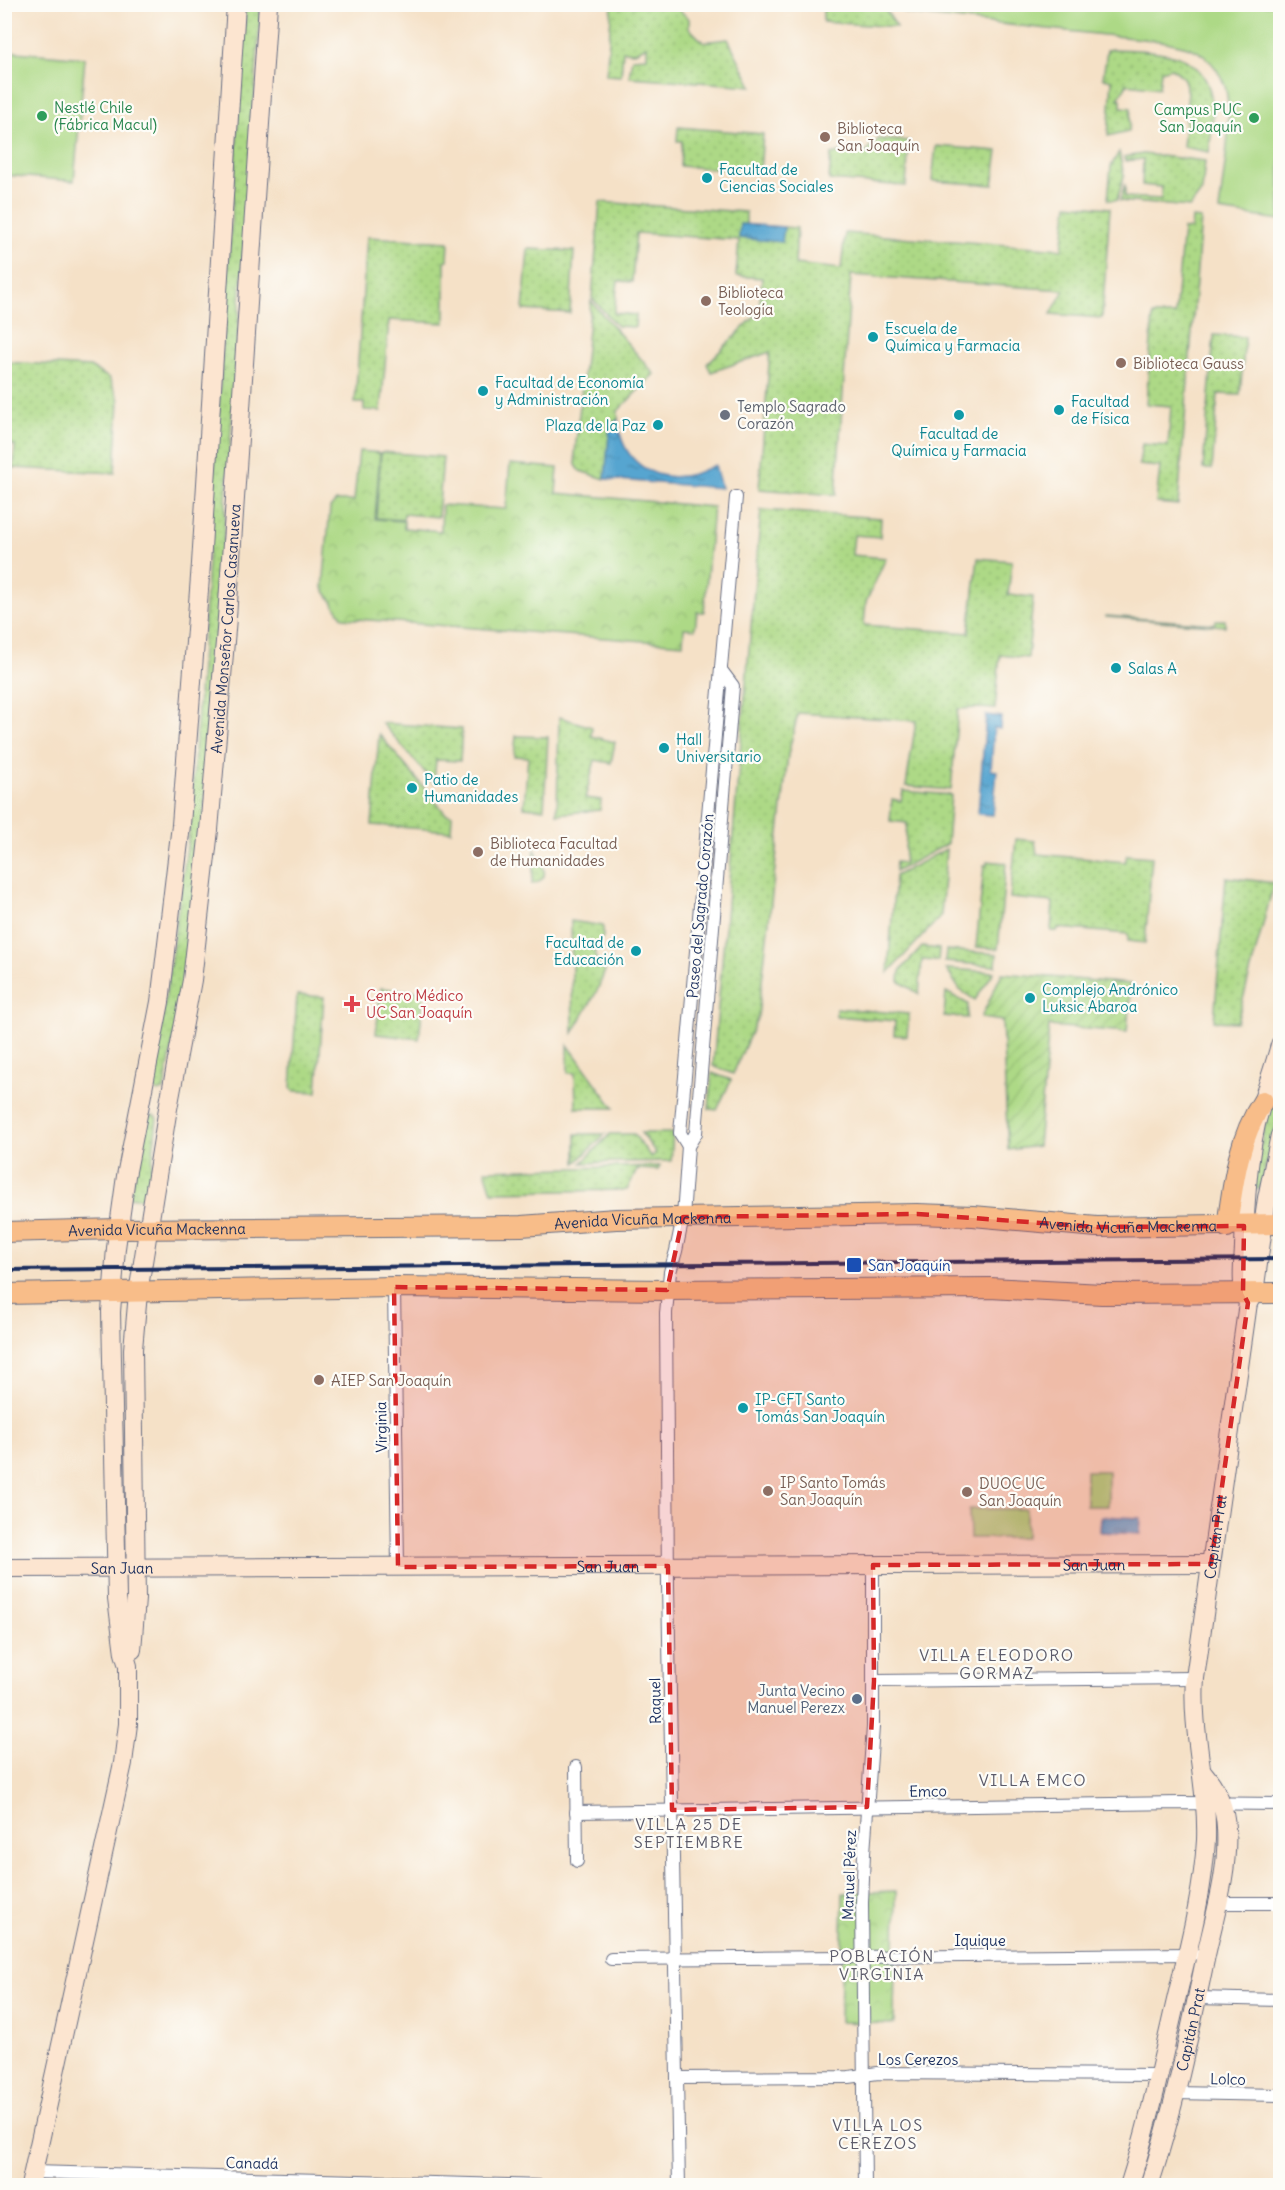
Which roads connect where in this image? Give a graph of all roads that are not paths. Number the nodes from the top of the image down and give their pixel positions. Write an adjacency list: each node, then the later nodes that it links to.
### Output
1 (236, 4): 13 (main road, Avenida Monseñor Carlos Casanueva)
2 (268, 4): 11 (main road, Avenida Monseñor Carlos Casanueva)
3 (736, 497): 9 (street, Paseo del Sagrado Corazón)
4 (1281, 1045): 5 (main road)
5 (1277, 1071): 6 (main road)
6 (1263, 1101): 10 (main road)
7 (1281, 1135): 8 (main road, Capitán Prat)
8 (1274, 1198): 10 (main road, Capitán Prat)
9 (683, 1217): 10 (main road, Avenida Vicuña Mackenna); 11 (main road, Avenida Vicuña Mackenna); 15 (street, Raquel)
10 (1254, 1225): 20 (main road, Capitán Prat)
11 (150, 1229): 13 (main road, Avenida Vicuña Mackenna); 17 (main road, Avenida Monseñor Carlos Casanueva)
12 (4, 1232): 13 (main road, Avenida Vicuña Mackenna)
13 (117, 1239): 16 (main road, Avenida Monseñor Carlos Casanueva)
14 (394, 1287): 15 (main road); 17 (main road); 26 (street, Virginia)
15 (667, 1290): 20 (main road); 23 (street, Raquel)
16 (113, 1292): 17 (main road); 19 (main road); 24 (main road, Avenida Monseñor Carlos Casanueva)
17 (138, 1293): 25 (main road, Avenida Monseñor Carlos Casanueva)
18 (1281, 1293): 20 (main road)
19 (4, 1294)
20 (1248, 1296): 21 (main road, Capitán Prat)
21 (1211, 1564): 22 (main road, San Juan); 29 (main road, Capitán Prat)
22 (873, 1565): 23 (main road, San Juan); 30 (street, Manuel Pérez)
23 (668, 1566): 26 (main road, San Juan); 37 (street, Raquel)
24 (117, 1567): 25 (main road, San Juan); 27 (main road, San Juan); 28 (main road, Avenida Monseñor Carlos Casanueva)
25 (136, 1567): 26 (main road, San Juan); 28 (main road, Avenida Monseñor Carlos Casanueva)
26 (398, 1567)
27 (4, 1568)
28 (128, 1666): 54 (main road)
29 (1195, 1678): 30 (street); 32 (main road, Capitán Prat)
30 (874, 1681): 36 (street, Manuel Pérez)
31 (576, 1767): 38 (street)
32 (1202, 1770): 33 (main road, Capitán Prat); 34 (main road, Capitán Prat)
33 (1204, 1804): 34 (street, Emco); 36 (street, Emco); 43 (main road, Capitán Prat)
34 (1222, 1804): 35 (street, Emco); 40 (main road, Capitán Prat)
35 (1281, 1804)
36 (867, 1807): 37 (street, Emco); 44 (street, Manuel Pérez)
37 (672, 1810): 38 (street, Emco); 45 (street, Raquel)
38 (576, 1812): 39 (street)
39 (577, 1861)
40 (1217, 1903): 41 (street); 42 (main road, Capitán Prat)
41 (1281, 1904)
42 (1206, 1953): 43 (street, Iquique); 47 (main road, Capitán Prat)
43 (1187, 1954): 44 (street, Iquique); 50 (main road, Capitán Prat)
44 (863, 1955): 45 (street, Iquique); 49 (street, Manuel Pérez)
45 (675, 1958): 46 (street, Iquique); 51 (street, Raquel)
46 (610, 1959)
47 (1197, 1998): 48 (street); 52 (main road, Capitán Prat)
48 (1281, 2000)
49 (864, 2075): 50 (street, Los Cerezos); 51 (street, Los Cerezos); 59 (street, Manuel Pérez)
50 (1159, 2075): 60 (main road, Capitán Prat)
51 (677, 2078): 58 (street, Raquel)
52 (1175, 2093): 53 (street, Lolco); 61 (main road, Capitán Prat)
53 (1281, 2095)
54 (32, 2179): 55 (street, Canadá)
55 (196, 2181): 56 (street, Canadá)
56 (392, 2183): 57 (street, Canadá)
57 (542, 2186)
58 (679, 2186)
59 (865, 2186)
60 (1129, 2186)
61 (1149, 2186)

